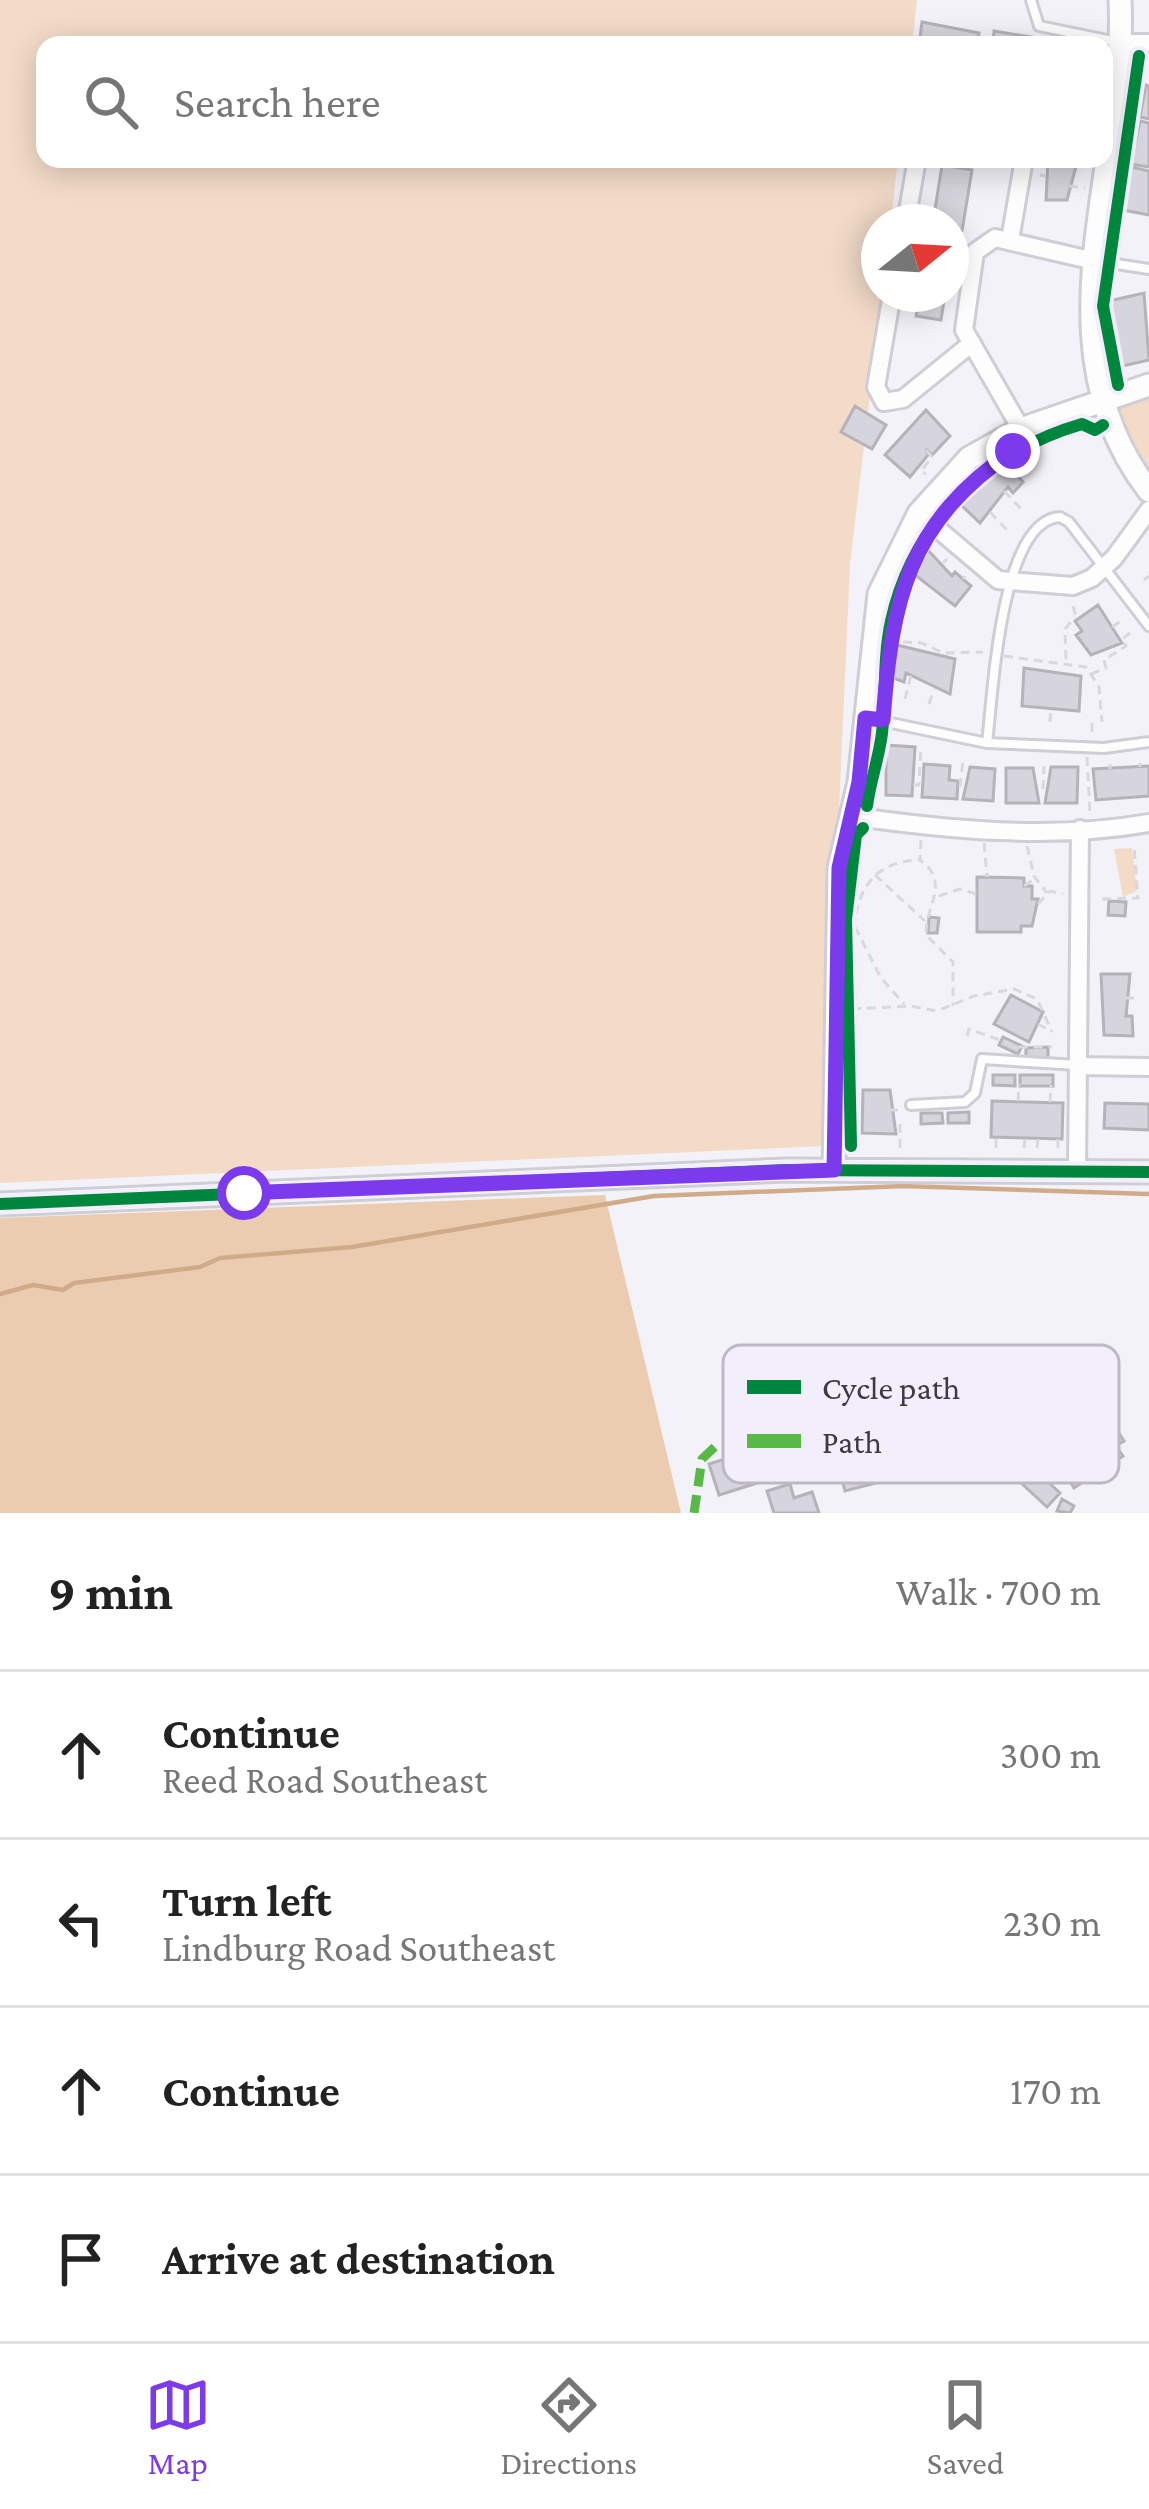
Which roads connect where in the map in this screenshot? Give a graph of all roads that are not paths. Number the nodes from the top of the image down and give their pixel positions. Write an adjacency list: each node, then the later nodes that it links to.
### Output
1 (1031, 0): 3 (lane)
2 (1120, 0): 5 (street)
3 (1087, 36)
4 (1113, 42): 5 (lane)
5 (1120, 43): 6 (street); 7 (street)
6 (1149, 43)
7 (1113, 135)
8 (915, 168): 11 (street)
9 (1022, 168): 12 (street)
10 (1107, 168): 13 (street)
11 (908, 204)
12 (1010, 240): 13 (street); 16 (street)
13 (1090, 260): 14 (lane); 18 (street)
14 (1149, 268)
15 (889, 312): 16 (street)
16 (972, 343): 19 (street)
17 (1149, 385): 18 (street)
18 (1101, 400): 19 (street); 20 (street)
19 (1021, 429): 22 (street)
20 (1149, 491)
21 (1149, 510): 23 (street)
22 (920, 513): 24 (street); 26 (street)
23 (1106, 566): 24 (street); 24 (lane); 25 (lane)
24 (1012, 584): 28 (lane)
25 (1149, 626)
26 (865, 718): 28 (lane); 29 (street)
27 (1149, 742): 28 (lane)
28 (987, 743)
29 (851, 816): 31 (street); 35 (street)
30 (1149, 823): 31 (street)
31 (1085, 825): 32 (street)
32 (1079, 1066): 33 (street); 34 (lane); 36 (street)
33 (1149, 1067)
34 (911, 1105)
35 (834, 1170): 36 (street); 38 (street)
36 (1077, 1171): 37 (street)
37 (1149, 1172)
38 (0, 1204)

